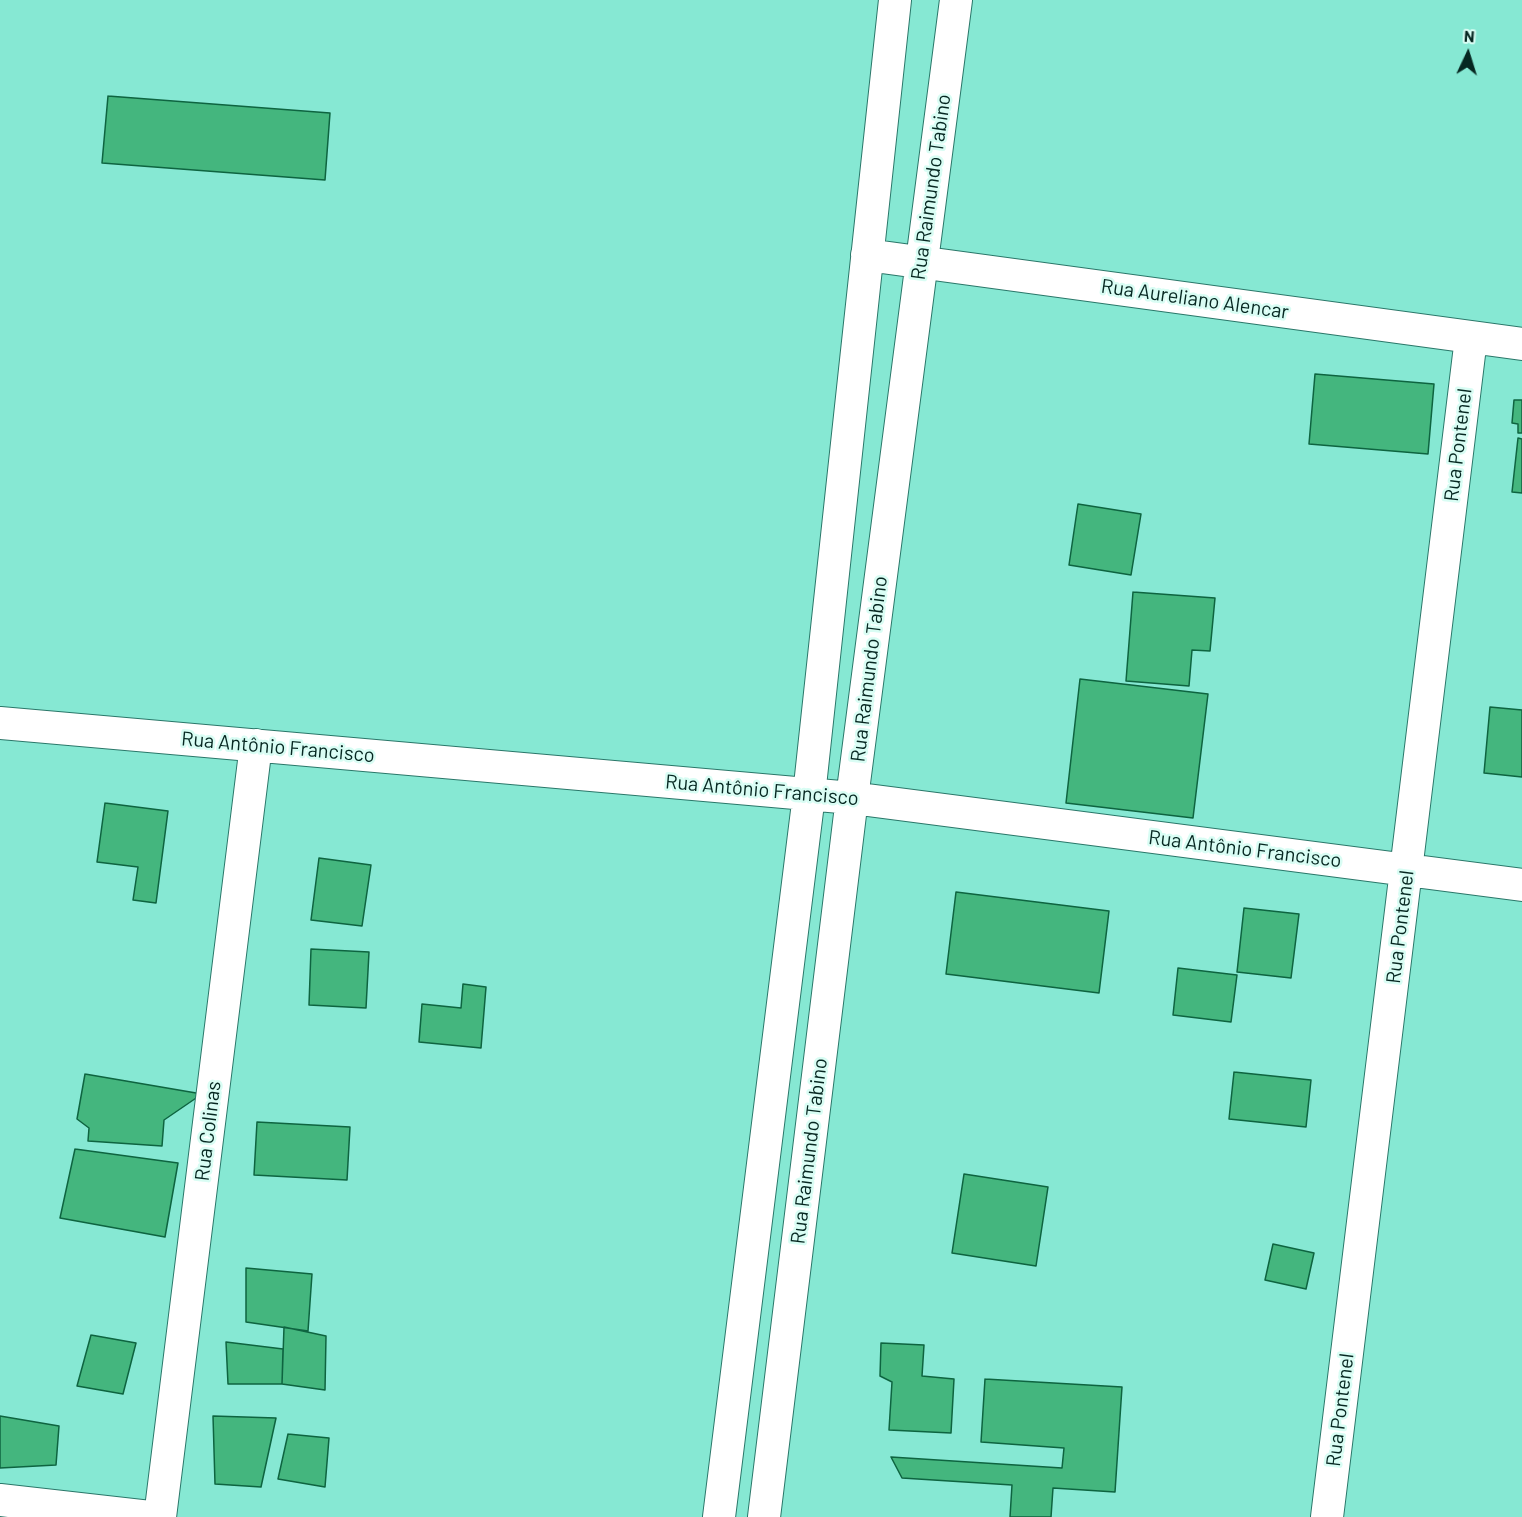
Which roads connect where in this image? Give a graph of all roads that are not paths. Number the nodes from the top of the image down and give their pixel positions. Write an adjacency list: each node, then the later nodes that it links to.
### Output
1 (895, 0): 3 (street)
2 (956, 0): 4 (street, Rua Raimundo Tabino)
3 (867, 255): 4 (street, Rua Aureliano Alencar); 9 (street)
4 (921, 262): 5 (street, Rua Aureliano Alencar); 10 (street, Rua Raimundo Tabino)
5 (1471, 338): 6 (street, Rua Aureliano Alencar); 11 (street, Rua Pontenel)
6 (1522, 344)
7 (0, 723): 8 (street, Rua Antônio Francisco)
8 (256, 745): 9 (street, Rua Antônio Francisco); 17 (street, Rua Colinas)
9 (809, 795): 10 (street, Rua Antônio Francisco); 13 (street)
10 (852, 798): 11 (street, Rua Antônio Francisco); 14 (street, Rua Raimundo Tabino)
11 (1407, 870): 12 (street, Rua Antônio Francisco); 20 (street, Rua Pontenel)
12 (1522, 885)
13 (766, 1139): 14 (street); 18 (street)
14 (810, 1145): 19 (street, Rua Raimundo Tabino)
15 (0, 1500): 16 (street)
16 (150, 1517)
17 (160, 1517)
18 (719, 1517)
19 (764, 1517)
20 (1327, 1517)

